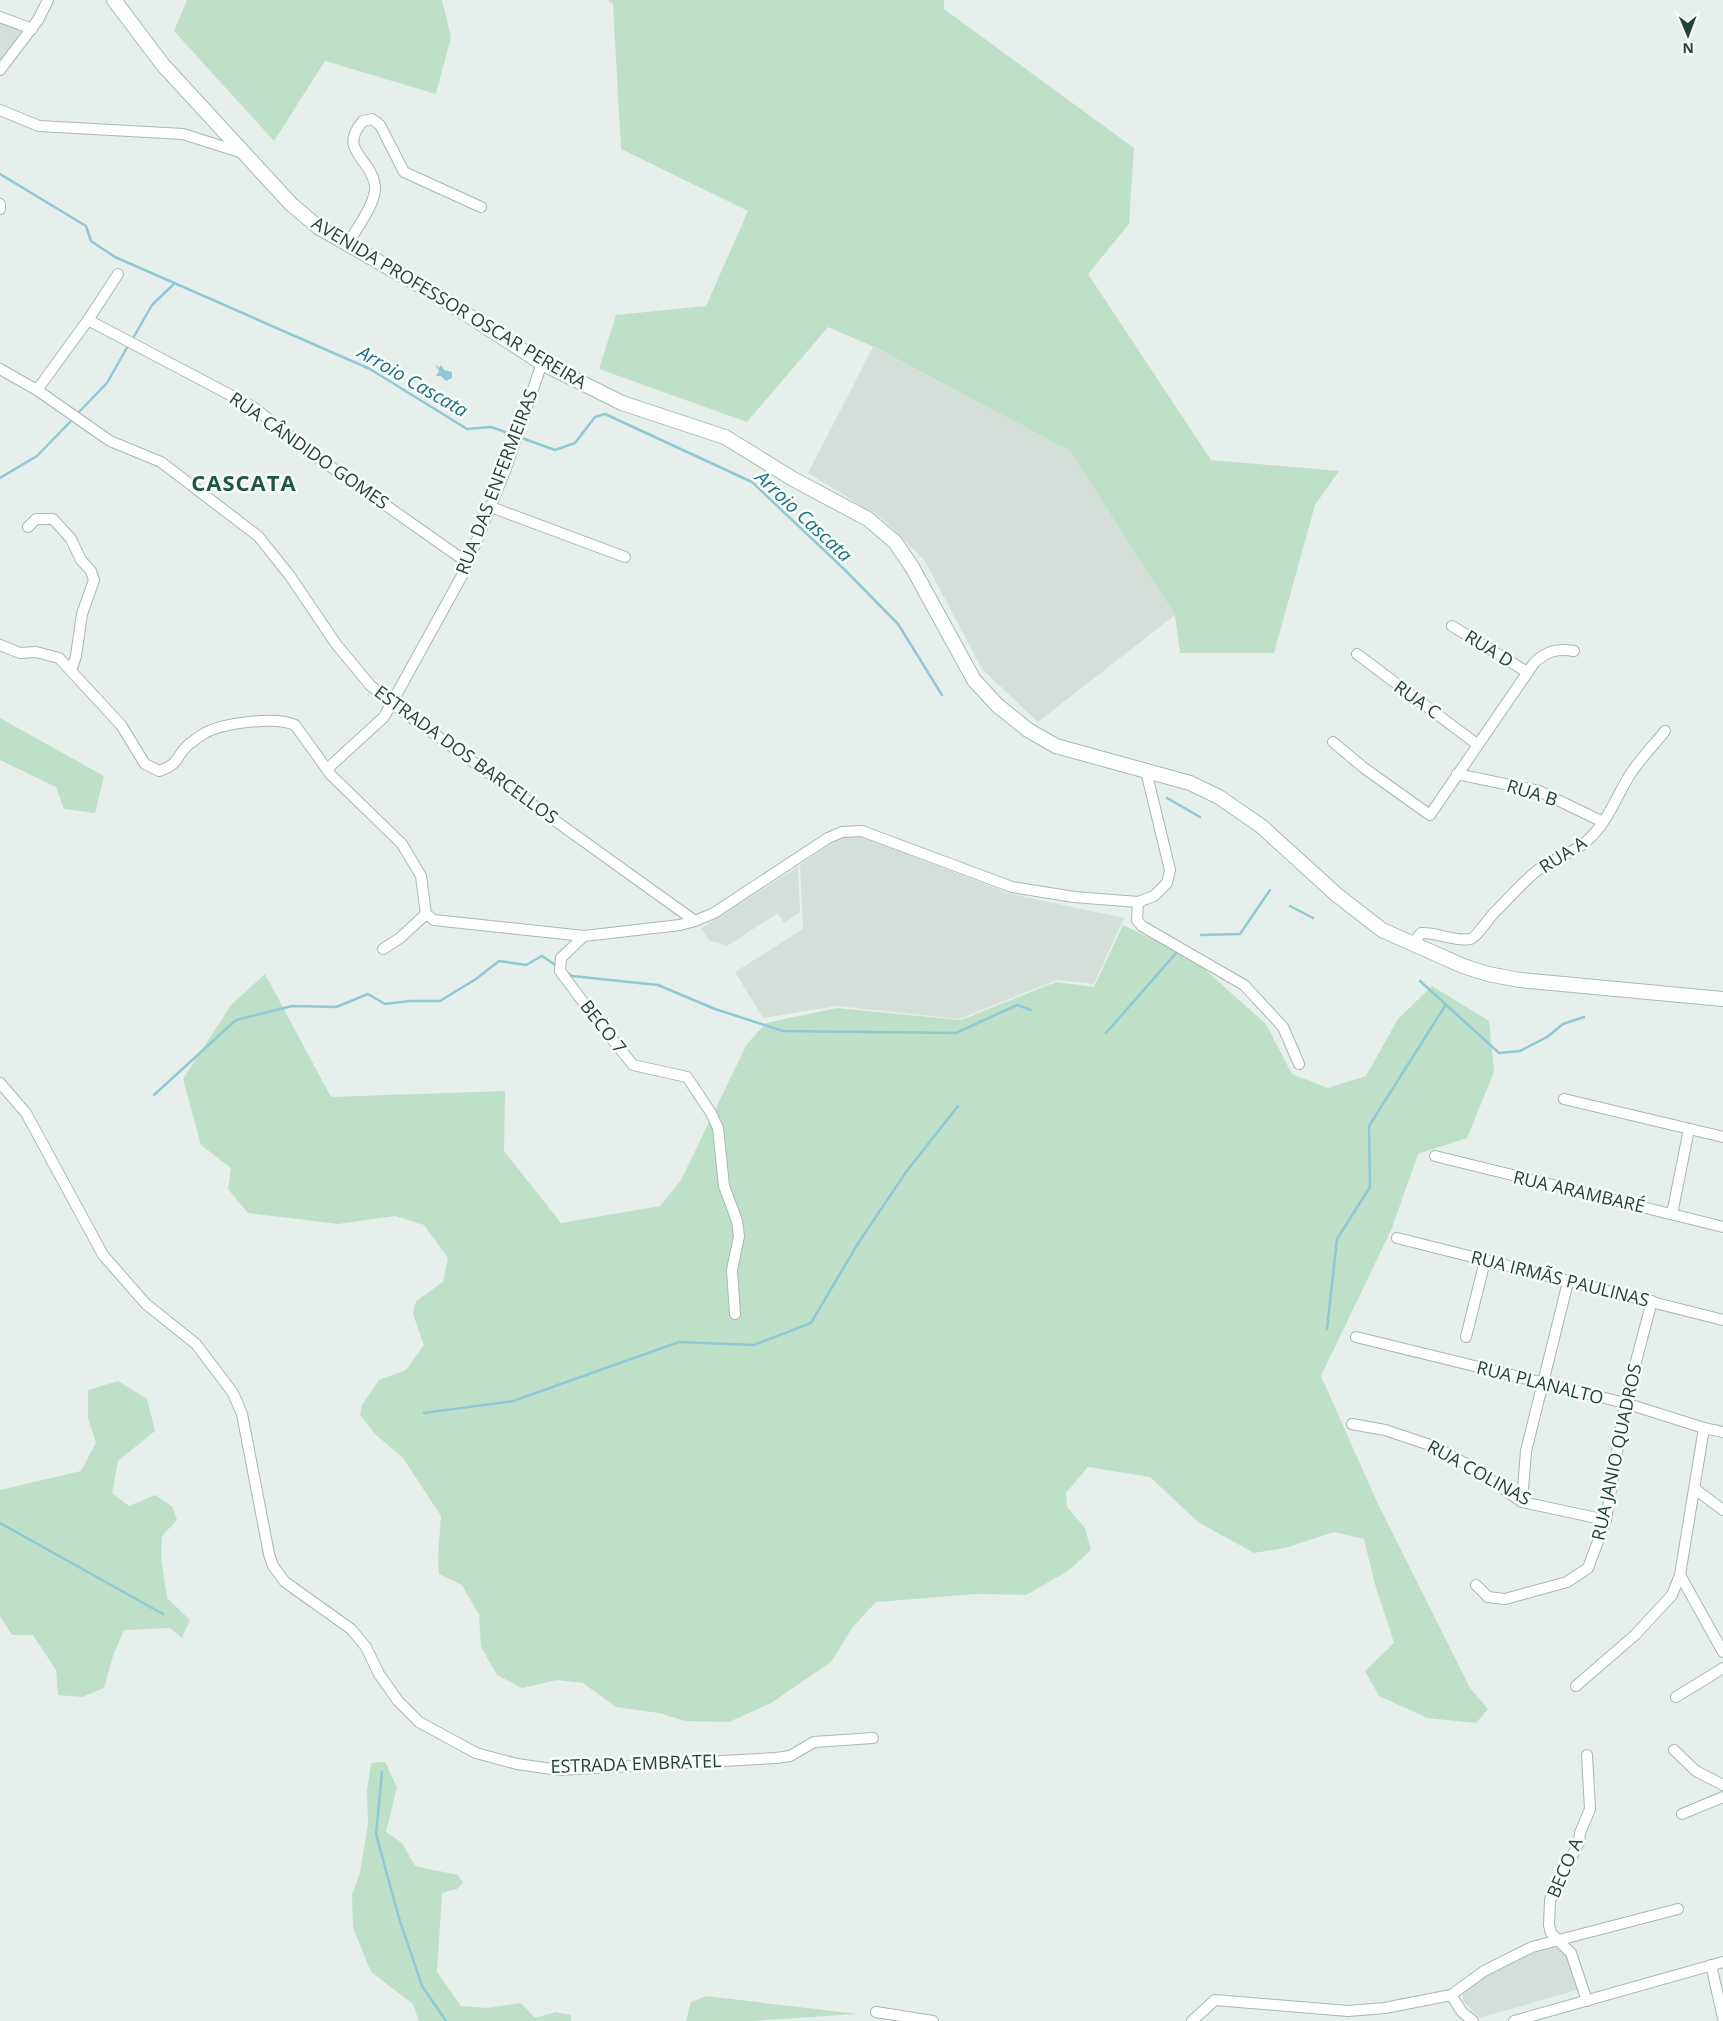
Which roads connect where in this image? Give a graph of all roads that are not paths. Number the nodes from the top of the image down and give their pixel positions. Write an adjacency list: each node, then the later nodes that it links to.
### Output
1 (48, 0): 4 (street)
2 (114, 0): 7 (main road, AVENIDA PROFESSOR OSCAR PEREIRA)
3 (0, 17): 4 (street)
4 (32, 28): 5 (street)
5 (0, 70)
6 (0, 110): 7 (street)
7 (247, 154): 11 (main road, AVENIDA PROFESSOR OSCAR PEREIRA)
8 (0, 204): 10 (street)
9 (481, 207): 11 (street)
10 (0, 209)
11 (347, 246): 14 (main road, AVENIDA PROFESSOR OSCAR PEREIRA)
12 (118, 274): 13 (street)
13 (88, 320): 16 (street); 20 (street, RUA CÂNDIDO GOMES)
14 (542, 363): 17 (street, RUA DAS ENFERMEIRAS); 32 (main road, AVENIDA PROFESSOR OSCAR PEREIRA)
15 (0, 369): 16 (street, ESTRADA DOS BARCELLOS)
16 (37, 390): 27 (street, ESTRADA DOS BARCELLOS)
17 (491, 507): 19 (street); 20 (street, RUA DAS ENFERMEIRAS)
18 (28, 527): 25 (street)
19 (625, 557)
20 (468, 563): 27 (street, RUA DAS ENFERMEIRAS)
21 (1452, 626): 26 (street, RUA D)
22 (0, 645): 25 (street)
23 (1574, 651): 26 (street)
24 (1356, 654): 30 (street, RUA C)
25 (71, 671): 31 (street)
26 (1527, 672): 30 (street)
27 (391, 703): 31 (street, RUA DAS ENFERMEIRAS); 37 (street, ESTRADA DOS BARCELLOS)
28 (1665, 731): 34 (street, RUA A)
29 (1333, 742): 33 (street)
30 (1478, 745): 33 (street)
31 (327, 769): 36 (street)
32 (1146, 772): 35 (street); 39 (main road, AVENIDA PROFESSOR OSCAR PEREIRA)
33 (1457, 774): 34 (street, RUA B)
34 (1603, 822): 39 (street, RUA A)
35 (1138, 902): 37 (street); 42 (street)
36 (426, 914): 38 (street); 40 (street)
37 (695, 921): 38 (street)
38 (584, 936): 54 (street, BECO 7)
39 (1413, 944): 41 (main road, AVENIDA PROFESSOR OSCAR PEREIRA)
40 (383, 949)
41 (1723, 999)
42 (1300, 1064)
43 (0, 1083): 73 (street, ESTRADA EMBRATEL)
44 (1564, 1099): 45 (street)
45 (1689, 1129): 46 (street); 48 (street)
46 (1723, 1137)
47 (1435, 1156): 48 (street, RUA ARAMBARÉ)
48 (1672, 1214): 49 (street, RUA ARAMBARÉ)
49 (1723, 1227)
50 (1397, 1238): 51 (street, RUA IRMÃS PAULINAS)
51 (1485, 1260): 52 (street, RUA IRMÃS PAULINAS); 57 (street)
52 (1568, 1282): 53 (street, RUA IRMÃS PAULINAS); 58 (street)
53 (1652, 1301): 55 (street, RUA IRMÃS PAULINAS); 59 (street, RUA JANIO QUADROS)
54 (735, 1314)
55 (1723, 1320)
56 (1356, 1337): 58 (street, RUA PLANALTO)
57 (1466, 1337)
58 (1542, 1382): 59 (street, RUA PLANALTO); 64 (street)
59 (1625, 1403): 61 (street, RUA PLANALTO); 66 (street, RUA JANIO QUADROS)
60 (1352, 1424): 64 (street, RUA COLINAS)
61 (1704, 1428): 62 (street, RUA PLANALTO); 63 (street)
62 (1723, 1432)
63 (1695, 1488): 65 (street); 67 (street)
64 (1522, 1502): 66 (street, RUA COLINAS)
65 (1723, 1510)
66 (1606, 1520): 68 (street, RUA JANIO QUADROS)
67 (1680, 1575): 69 (street); 71 (street)
68 (1476, 1585)
69 (1723, 1652)
70 (1723, 1668): 72 (street)
71 (1576, 1686)
72 (1676, 1697)
73 (873, 1738)
74 (1674, 1750): 76 (street)
75 (1587, 1755): 80 (street, BECO A)
76 (1723, 1785)
77 (1723, 1797): 78 (street)
78 (1682, 1814)
79 (1678, 1909): 80 (street)
80 (1561, 1941): 83 (street); 84 (street, BECO A)
81 (1723, 1962): 82 (street)
82 (1712, 1965): 84 (street); 86 (street)
83 (1451, 1995): 88 (street); 89 (street)
84 (1587, 2001): 90 (street)
85 (876, 2012): 87 (street)
86 (1723, 2018)
87 (933, 2021)
88 (1192, 2021)
89 (1473, 2021)
90 (1514, 2021)

